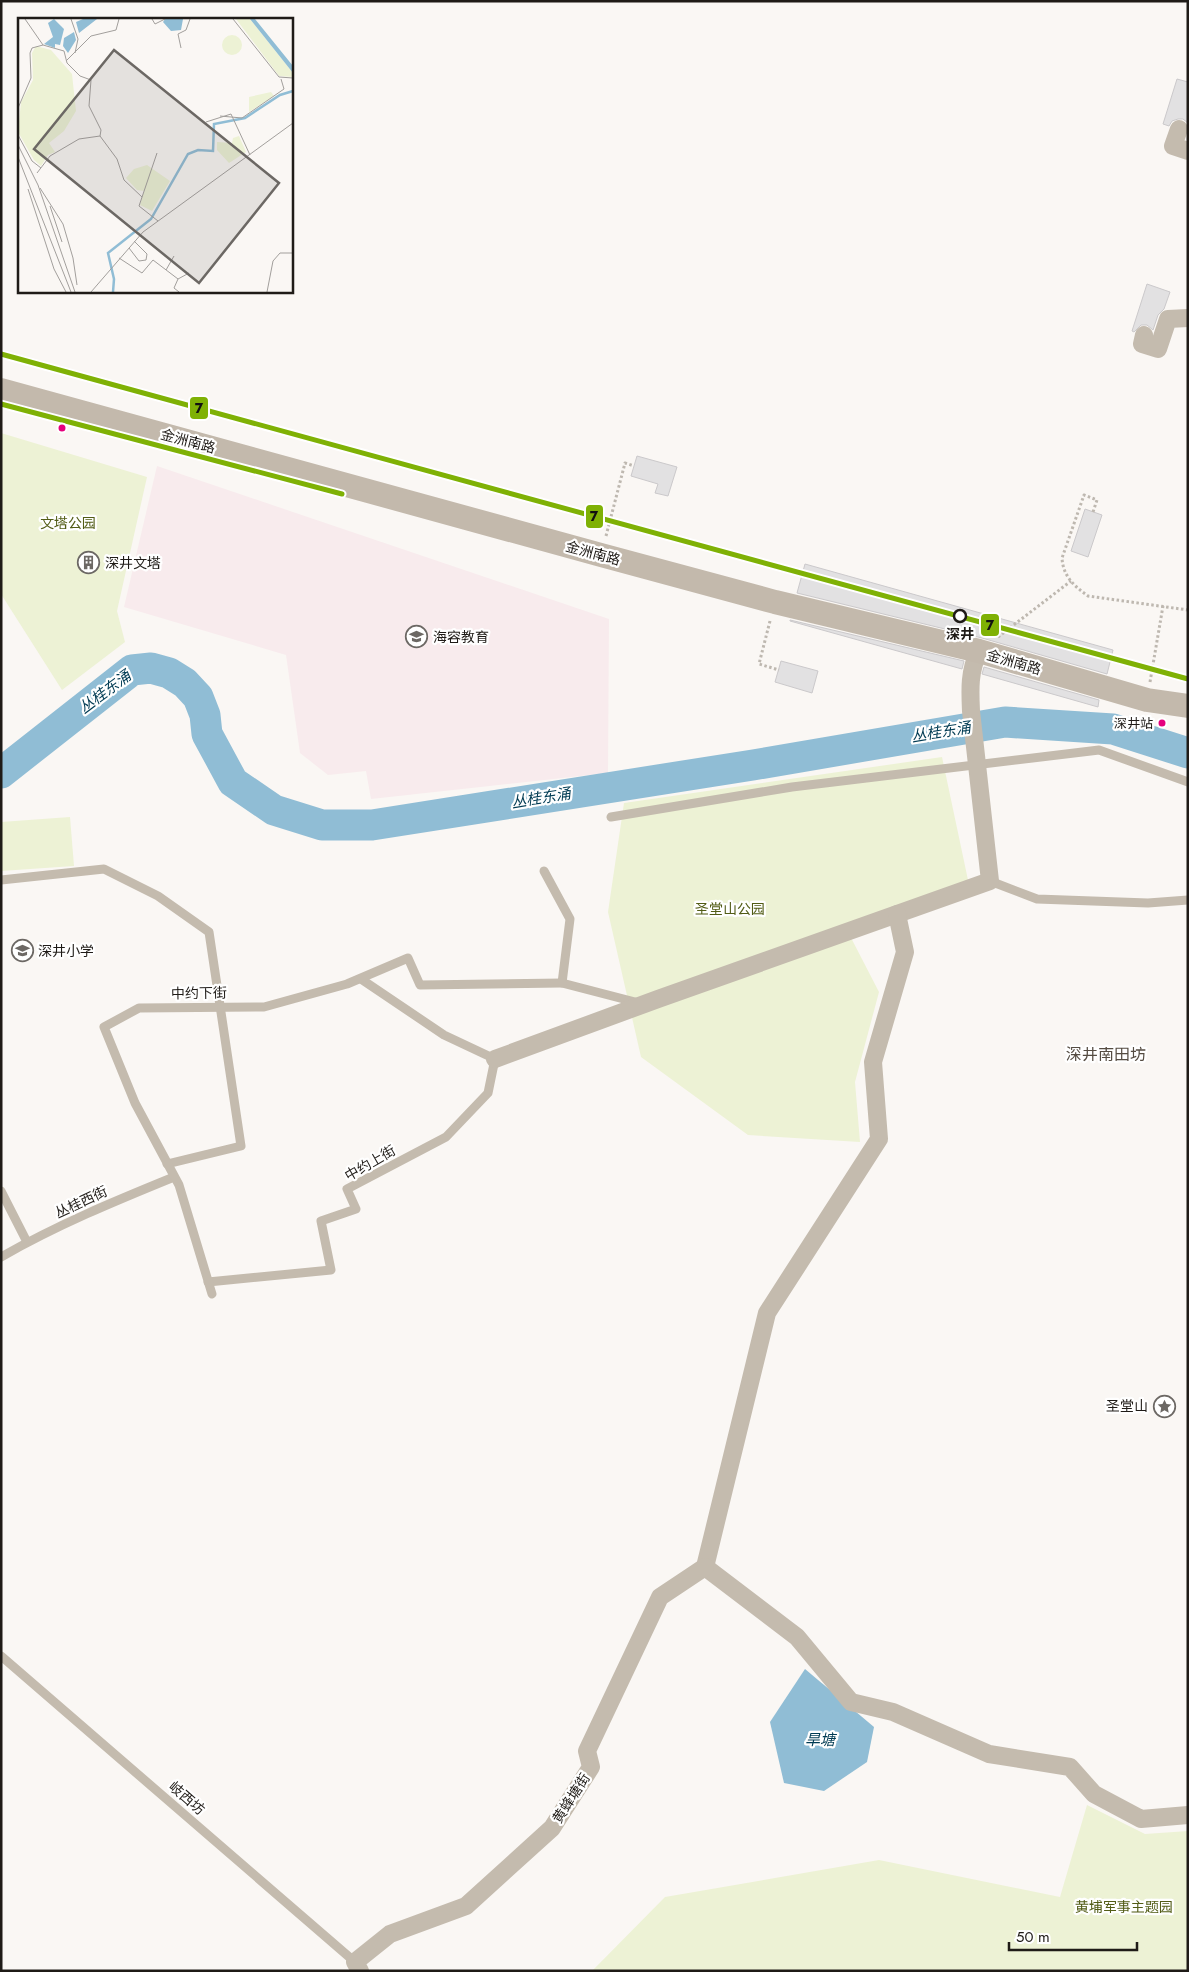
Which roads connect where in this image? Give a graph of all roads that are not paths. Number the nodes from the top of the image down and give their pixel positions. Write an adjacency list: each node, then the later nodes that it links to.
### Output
1 (1180, 129): 2 (street)
2 (1188, 150)
3 (1188, 318): 4 (street)
4 (1144, 335)
5 (1, 390): 6 (main road, 金洲南路)
6 (979, 651): 7 (main road, 金洲南路); 8 (street)
7 (1188, 706)
8 (976, 763): 9 (lane); 10 (lane); 13 (street)
9 (1188, 782)
10 (611, 817)
11 (544, 871): 17 (lane)
12 (1, 880): 19 (lane)
13 (990, 881): 14 (lane); 15 (street)
14 (1188, 900)
15 (897, 914): 18 (street); 28 (street)
16 (361, 979): 17 (lane, 中约下街); 19 (lane, 中约下街); 20 (lane)
17 (562, 983): 18 (lane)
18 (644, 1004): 20 (street)
19 (221, 1006): 21 (lane); 21 (lane, 中约下街)
20 (495, 1059): 26 (lane, 中约上街)
21 (167, 1164): 22 (lane, 中约下街)
22 (174, 1176): 24 (lane, 丛桂西街); 26 (lane, 中约下街)
23 (1, 1191): 24 (lane)
24 (27, 1242): 25 (lane, 丛桂西街)
25 (1, 1257)
26 (208, 1282): 27 (lane, 中约下街)
27 (212, 1294)
28 (705, 1567): 30 (street); 31 (street, 黄蜂塘街)
29 (1, 1656): 31 (lane, 岐西坊)
30 (1188, 1816)
31 (357, 1967)

